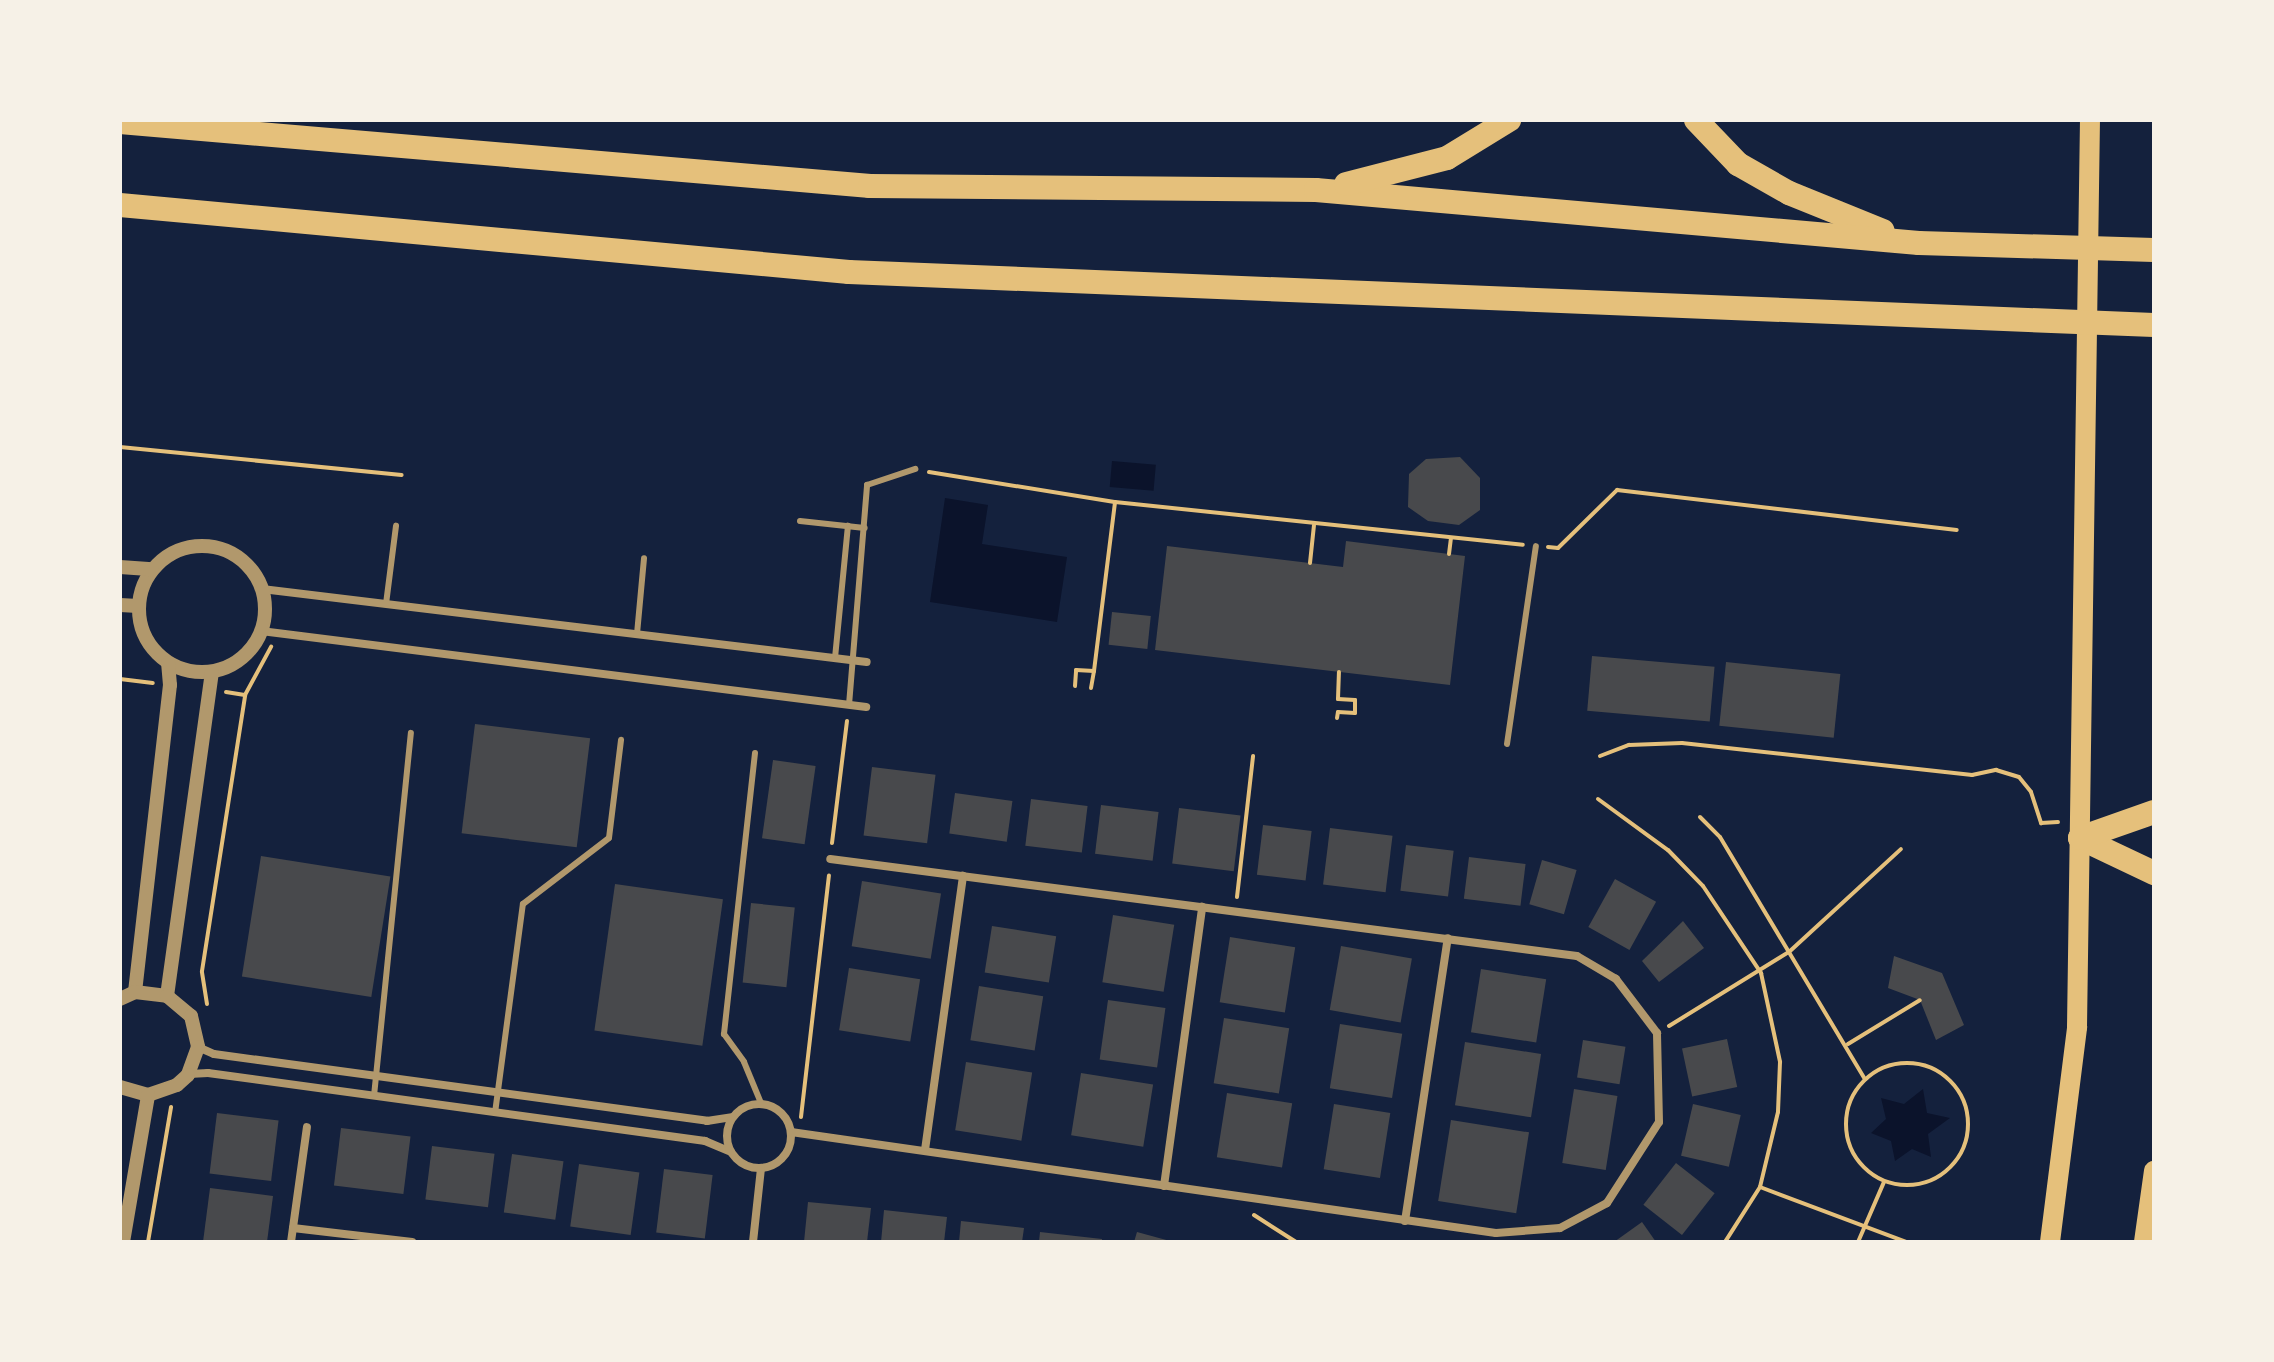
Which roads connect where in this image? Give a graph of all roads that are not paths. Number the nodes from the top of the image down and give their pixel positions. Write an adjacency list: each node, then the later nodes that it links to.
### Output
1 (1509, 120): 5 (highway)
2 (1696, 120): 7 (highway)
3 (2090, 120): 39 (main road)
4 (120, 122): 5 (highway)
5 (1316, 190): 7 (highway)
6 (120, 205): 9 (highway)
7 (1919, 243): 8 (highway)
8 (2154, 250)
9 (2027, 321): 10 (highway); 11 (highway)
10 (2154, 325)
11 (2154, 336)
12 (915, 469): 16 (lane)
13 (800, 521): 15 (lane)
14 (396, 526): 22 (lane)
15 (848, 526): 16 (lane); 27 (lane)
16 (865, 528): 28 (lane)
17 (1536, 546): 36 (lane)
18 (644, 558): 26 (lane)
19 (120, 567): 20 (street)
20 (152, 569): 21 (street); 24 (street)
21 (262, 589): 22 (street); 25 (street)
22 (386, 604): 26 (street)
23 (120, 605): 24 (street)
24 (138, 606): 30 (street)
25 (261, 631): 31 (street); 32 (street)
26 (637, 634): 27 (street)
27 (835, 658): 28 (street)
28 (853, 661): 29 (street); 32 (lane)
29 (867, 662)
30 (168, 663): 31 (street); 45 (street)
31 (212, 672): 46 (street)
32 (849, 705): 33 (street)
33 (866, 707)
34 (411, 733): 51 (lane)
35 (621, 740): 54 (lane)
36 (1507, 744)
37 (755, 753): 57 (lane)
38 (2154, 812): 39 (highway)
39 (2080, 838): 41 (highway); 73 (main road)
40 (830, 859): 42 (street)
41 (2154, 873)
42 (963, 876): 43 (street); 62 (street)
43 (1202, 907): 44 (street); 66 (street)
44 (1448, 938): 67 (street); 67 (street)
45 (135, 992): 46 (street); 47 (street)
46 (167, 996): 48 (street)
47 (120, 999)
48 (198, 1047): 49 (street); 50 (street)
49 (338, 1070): 51 (street); 53 (lane)
50 (188, 1075): 53 (street); 55 (street)
51 (376, 1075): 54 (street); 56 (lane)
52 (120, 1087): 55 (street)
53 (335, 1091): 56 (street)
54 (498, 1091): 58 (lane); 59 (street)
55 (148, 1095): 69 (street)
56 (374, 1096): 58 (street)
57 (761, 1103): 59 (street); 61 (street)
58 (495, 1113): 63 (street)
59 (732, 1117): 63 (street)
60 (307, 1127): 68 (street)
61 (795, 1132): 62 (street); 64 (street)
62 (925, 1150): 66 (street)
63 (731, 1152): 64 (street)
64 (761, 1168): 72 (street)
65 (2154, 1171): 74 (main road)
66 (1164, 1186): 67 (street)
67 (1405, 1221)
68 (293, 1228): 70 (street); 71 (street)
69 (123, 1242)
70 (291, 1242)
71 (412, 1242)
72 (753, 1242)
73 (2050, 1242)
74 (2144, 1242)

